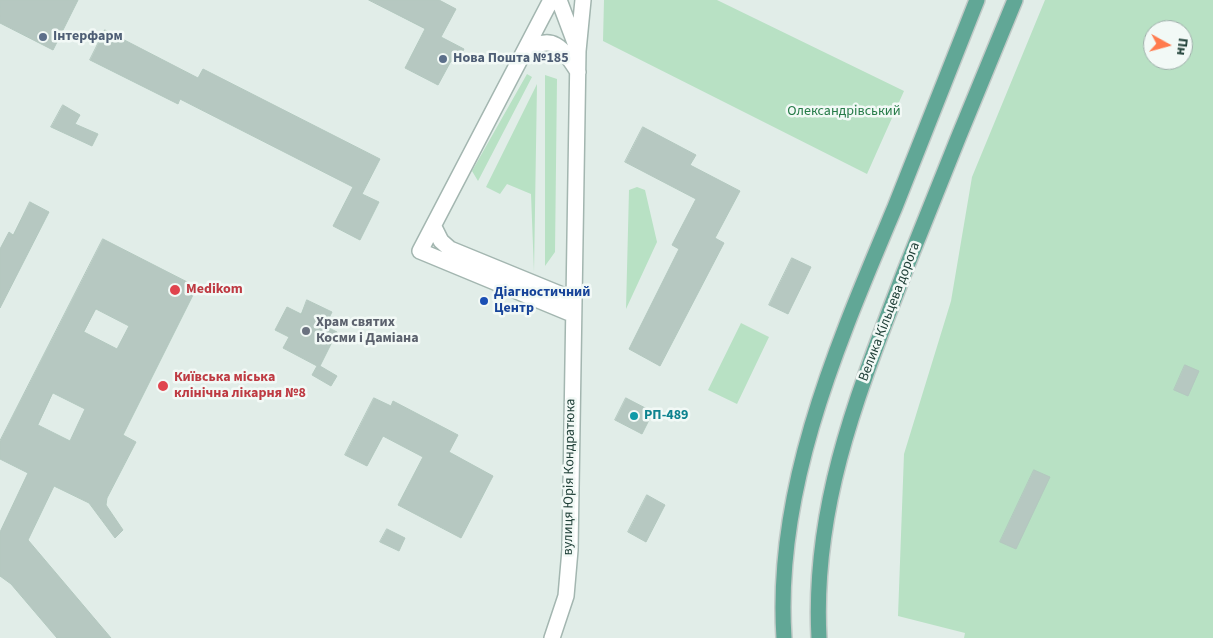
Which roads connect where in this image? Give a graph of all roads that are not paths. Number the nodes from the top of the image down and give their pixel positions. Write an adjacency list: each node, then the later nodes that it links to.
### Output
1 (551, 0): 7 (street)
2 (559, 0): 6 (street, вулиця Юрія Кондратюка)
3 (583, 0): 6 (street, вулиця Юрія Кондратюка)
4 (977, 0): 12 (main road)
5 (1015, 0): 13 (main road, Велика Кільцева дорога)
6 (578, 52): 8 (street, вулиця Юрія Кондратюка)
7 (524, 53): 8 (street); 9 (street)
8 (579, 73): 10 (street, вулиця Юрія Кондратюка)
9 (434, 227): 10 (street); 10 (street)
10 (572, 306): 11 (street, вулиця Юрія Кондратюка)
11 (552, 638)
12 (784, 638)
13 (819, 638)

